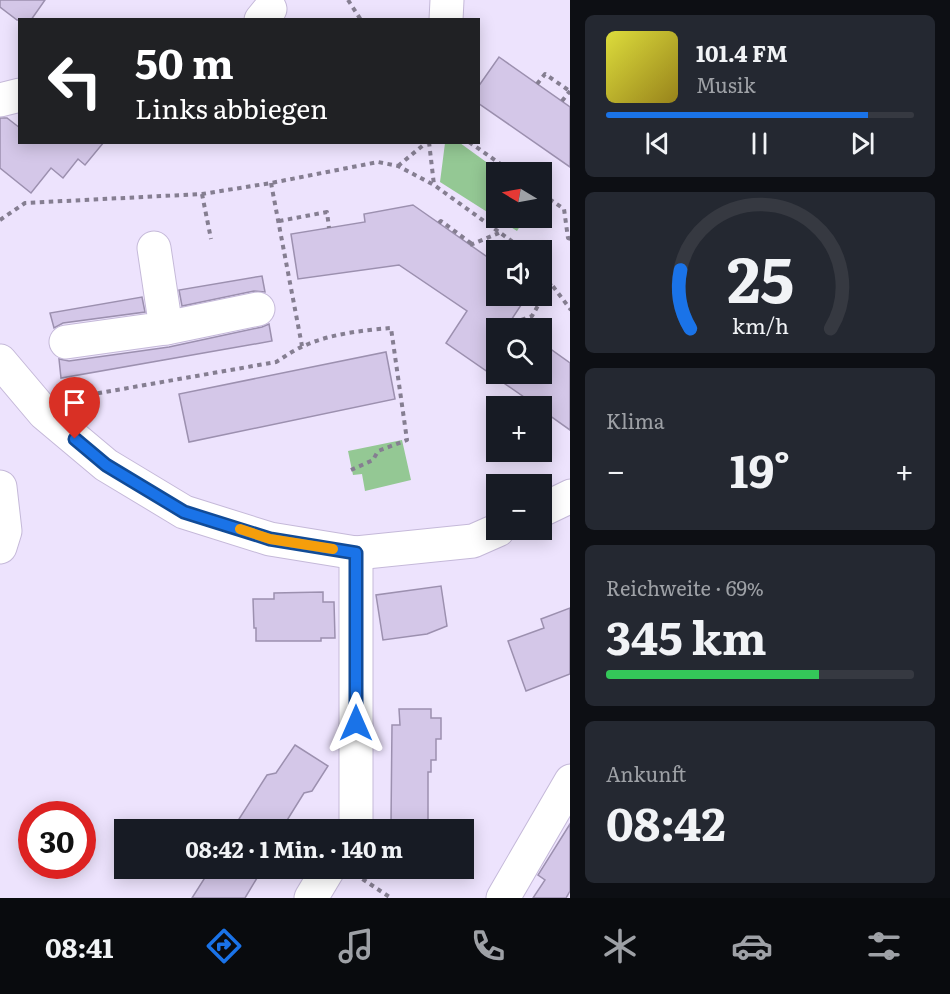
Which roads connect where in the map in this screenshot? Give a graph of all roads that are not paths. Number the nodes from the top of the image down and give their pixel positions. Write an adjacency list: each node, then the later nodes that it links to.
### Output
1 (447, 0): 2 (street)
2 (446, 18)
3 (18, 96): 4 (street)
4 (0, 100)
5 (146, 259): 7 (street)
6 (258, 309): 7 (street)
7 (166, 328): 8 (street)
8 (66, 342)
9 (0, 363): 15 (street)
10 (0, 487): 14 (street)
11 (570, 496): 12 (street)
12 (552, 505)
13 (486, 535): 15 (street)
14 (0, 547)
15 (356, 553): 17 (street)
16 (570, 781): 20 (street)
17 (356, 819)
18 (322, 879): 19 (street)
19 (311, 898)
20 (503, 898)

